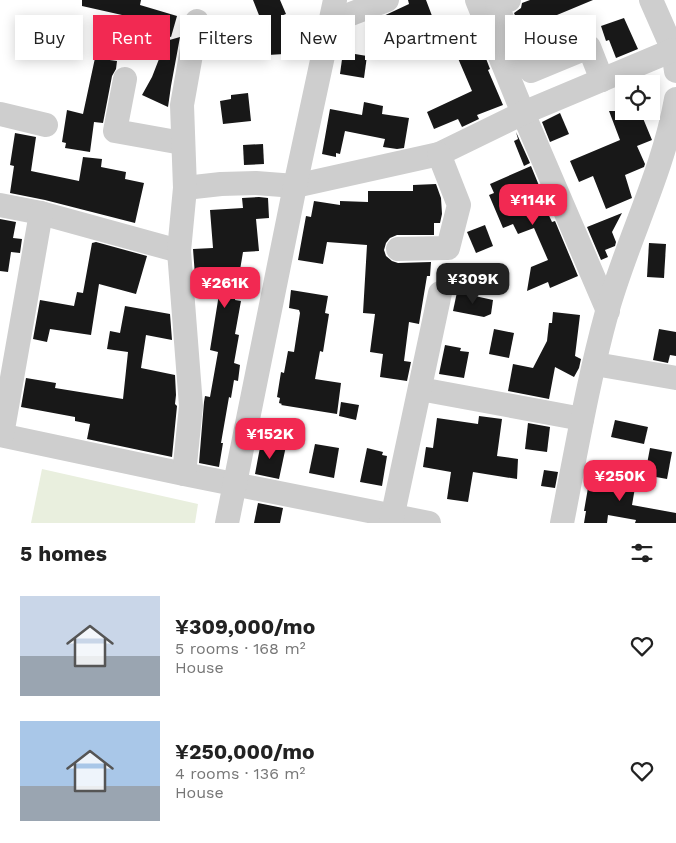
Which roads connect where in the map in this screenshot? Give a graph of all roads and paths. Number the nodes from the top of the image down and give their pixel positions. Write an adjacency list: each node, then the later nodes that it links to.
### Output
1 (387, 0): 5 (street)
2 (476, 0): 11 (street)
3 (510, 0): 9 (street)
4 (651, 0): 7 (street)
5 (332, 11): 16 (street)
6 (190, 60): 14 (street)
7 (674, 61): 9 (street)
8 (125, 79): 14 (street)
9 (602, 80): 11 (street)
10 (676, 101): 23 (street)
11 (523, 113): 15 (street); 23 (street)
12 (0, 114): 13 (street)
13 (46, 125)
14 (182, 143): 17 (street)
15 (439, 154): 16 (street); 20 (street)
16 (294, 186): 17 (street); 30 (street)
17 (185, 188): 21 (street)
18 (0, 205): 19 (street)
19 (41, 213): 21 (street); 28 (street)
20 (398, 249)
21 (179, 251): 29 (street)
22 (440, 294): 26 (street)
23 (608, 311): 24 (street)
24 (595, 364): 25 (street); 27 (street)
25 (676, 378)
26 (420, 389): 27 (street); 31 (street)
27 (582, 419): 34 (street)
28 (1, 435): 29 (street)
29 (184, 474): 30 (street)
30 (235, 484): 31 (street); 32 (street)
31 (392, 519): 33 (street)
32 (227, 523)
33 (428, 523)
34 (562, 523)

